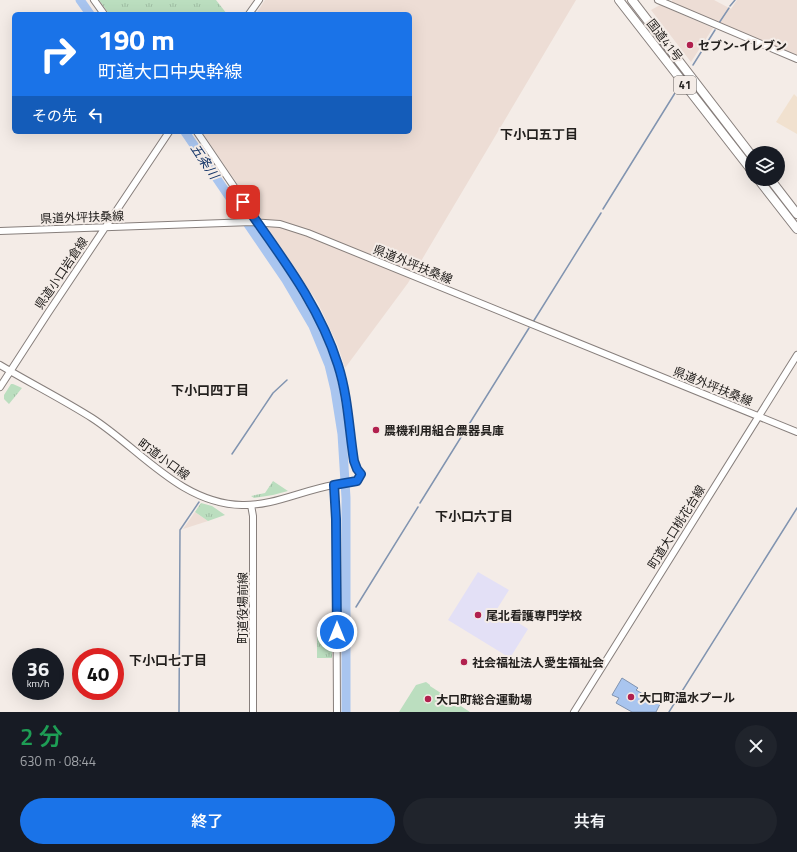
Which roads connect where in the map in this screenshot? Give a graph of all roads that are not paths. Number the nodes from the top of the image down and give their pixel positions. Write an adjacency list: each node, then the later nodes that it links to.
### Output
1 (94, 0): 6 (street)
2 (259, 0): 7 (street)
3 (619, 0): 12 (highway, 国道41号 / 41)
4 (632, 0): 11 (highway, 国道41号 / 41)
5 (658, 0): 8 (street)
6 (103, 12)
7 (250, 12)
8 (797, 59)
9 (168, 134): 17 (street, 県道小口岩倉線)
10 (198, 134): 16 (street)
11 (745, 147)
12 (745, 162)
13 (763, 186): 18 (highway)
14 (775, 186): 15 (highway)
15 (797, 214)
16 (254, 222): 17 (street, 県道外坪扶桑線); 24 (street, 県道外坪扶桑線); 26 (street, 町道小口線)
17 (105, 227): 19 (street, 県道外坪扶桑線); 22 (street, 県道小口岩倉線)
18 (797, 229)
19 (0, 231)
20 (797, 355): 24 (street, 町道大口桃花台線)
21 (0, 365): 22 (street, 町道小口線)
22 (10, 371): 23 (street, 県道小口岩倉線); 27 (street, 町道小口線)
23 (0, 387)
24 (758, 416): 25 (street, 県道外坪扶桑線); 30 (street, 町道大口桃花台線)
25 (797, 432)
26 (336, 484): 27 (street, 町道小口線); 29 (street)
27 (251, 505): 28 (street, 町道役場前線)
28 (253, 712)
29 (336, 712)
30 (574, 712)

